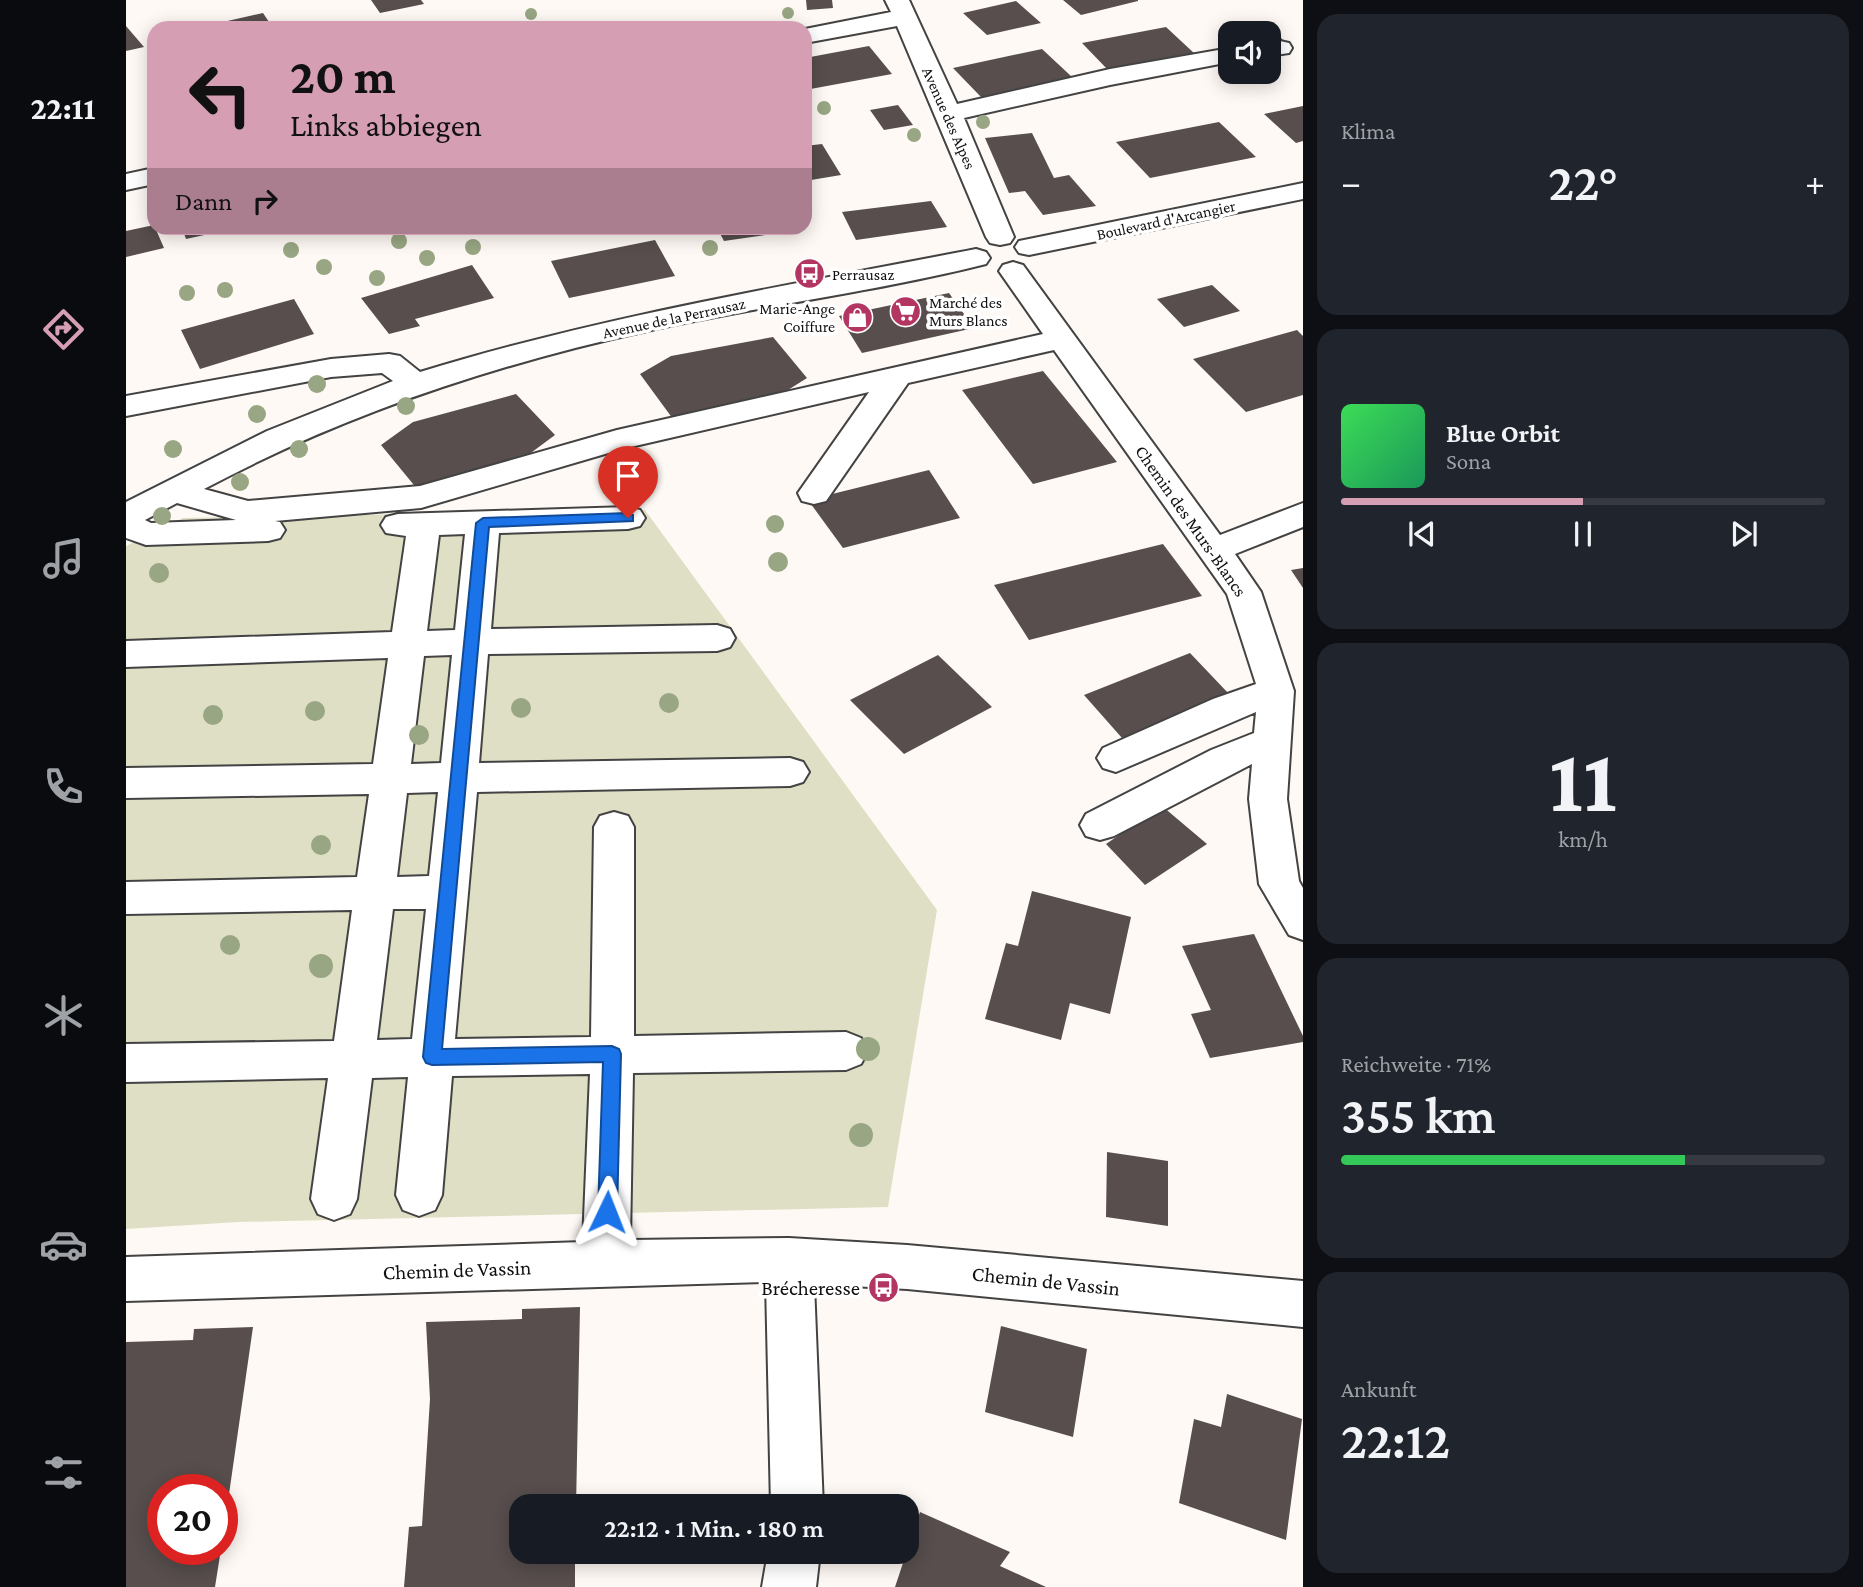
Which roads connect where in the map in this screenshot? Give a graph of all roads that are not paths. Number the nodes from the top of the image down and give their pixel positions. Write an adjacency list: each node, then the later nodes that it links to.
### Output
1 (900, 8): 2 (street); 4 (street, Avenue des Alpes)
2 (812, 34)
3 (1218, 57): 4 (street)
4 (949, 114): 8 (street, Avenue des Alpes)
5 (147, 178): 6 (street)
6 (126, 182)
7 (1303, 191): 10 (street, Boulevard d'Arcangier)
8 (1000, 237): 9 (street); 10 (street)
9 (976, 258): 10 (street); 13 (street, Avenue de la Perrausaz)
10 (1021, 259): 11 (street, Chemin des Murs-Blancs)
11 (1061, 339): 12 (street); 22 (street, Chemin des Murs-Blancs)
12 (896, 378): 15 (street); 16 (street)
13 (417, 385): 14 (street); 15 (street, Avenue de la Perrausaz)
14 (135, 407)
15 (173, 491): 21 (street, Avenue de la Perrausaz)
16 (814, 493)
17 (1303, 514): 22 (street)
18 (628, 518): 19 (street)
19 (483, 523): 20 (street); 24 (street)
20 (424, 524): 21 (street); 25 (street)
21 (131, 532)
22 (1214, 550): 27 (street, Chemin des Murs-Blancs)
23 (717, 638): 24 (street)
24 (471, 642): 25 (street); 32 (street)
25 (408, 644): 26 (street); 31 (street)
26 (126, 654)
27 (1276, 691): 28 (street, Chemin des Murs-Blancs); 29 (street)
28 (1272, 741): 34 (street); 39 (street, Chemin des Murs-Blancs)
29 (1116, 758)
30 (790, 772): 32 (street)
31 (390, 778): 32 (street); 33 (street); 36 (street)
32 (459, 778): 37 (street)
33 (126, 783)
34 (1100, 825)
35 (614, 827): 41 (street)
36 (374, 892): 37 (street); 38 (street); 43 (street)
37 (447, 892): 42 (street)
38 (126, 898)
39 (1303, 923)
40 (846, 1051): 41 (street)
41 (612, 1054): 42 (street); 48 (street)
42 (432, 1057): 43 (street); 45 (street)
43 (352, 1058): 44 (street); 46 (street)
44 (126, 1063)
45 (419, 1195)
46 (334, 1199)
47 (789, 1260): 48 (street, Chemin de Vassin); 50 (street, Chemin de Vassin); 51 (street)
48 (606, 1265): 49 (street, Chemin de Vassin)
49 (126, 1279)
50 (1303, 1304)
51 (797, 1494)
52 (792, 1564): 53 (street)
53 (789, 1587)

